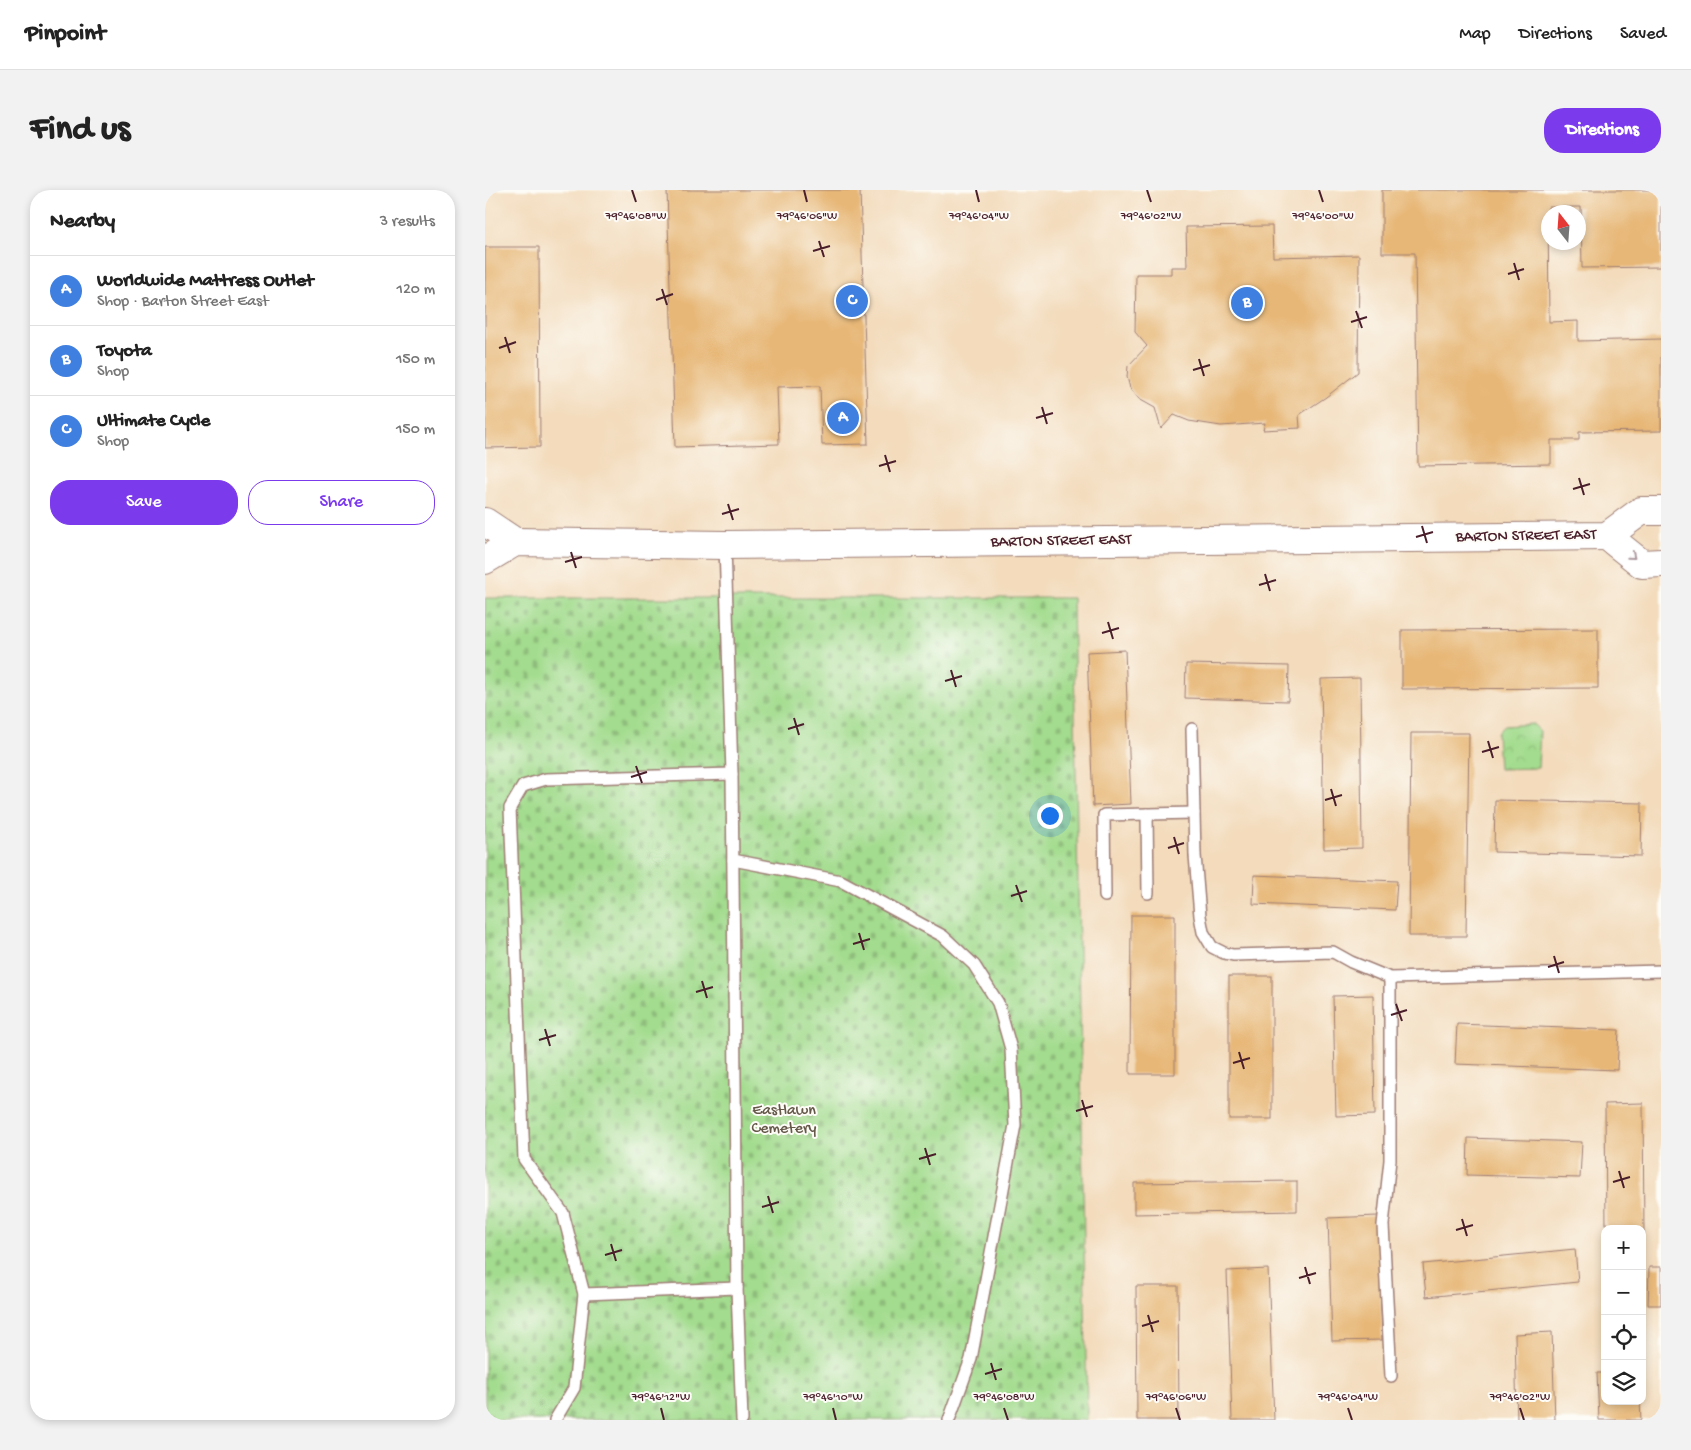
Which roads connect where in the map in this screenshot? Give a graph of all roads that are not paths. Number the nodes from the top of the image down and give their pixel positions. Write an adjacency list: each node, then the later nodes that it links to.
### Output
1 (1661, 511): 3 (main road, BARTON STREET EAST)
2 (485, 522): 4 (main road)
3 (1607, 536): 5 (main road, BARTON STREET EAST); 7 (main road, BARTON STREET EAST, one-way to 7)
4 (515, 542): 5 (main road, BARTON STREET EAST); 6 (main road)
5 (725, 545): 9 (lane)
6 (485, 560)
7 (1661, 564)
8 (1192, 729): 10 (lane)
9 (732, 774): 12 (lane); 18 (lane)
10 (1194, 813): 11 (lane); 16 (lane)
11 (1147, 814): 13 (lane); 14 (lane)
12 (733, 860): 17 (lane); 22 (lane)
13 (1148, 894)
14 (1105, 896)
15 (1661, 971): 16 (lane)
16 (1390, 978): 19 (lane)
17 (737, 1288): 18 (lane); 21 (lane)
18 (584, 1294): 20 (lane)
19 (1391, 1376)
20 (555, 1420)
21 (742, 1420)
22 (949, 1420)

